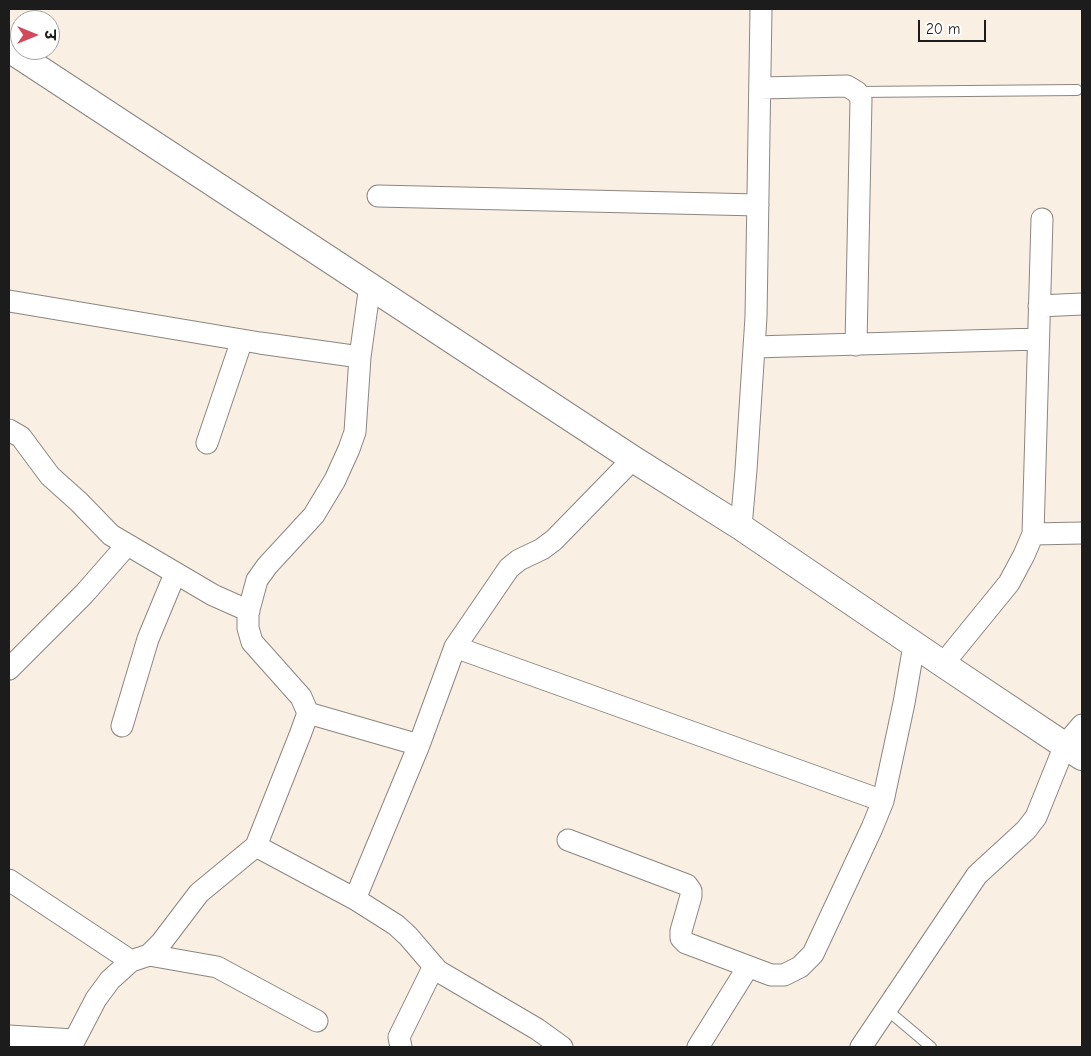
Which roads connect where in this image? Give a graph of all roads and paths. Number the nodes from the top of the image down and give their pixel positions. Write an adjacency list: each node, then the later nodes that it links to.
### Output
1 (761, 9): 3 (street)
2 (9, 50): 9 (street)
3 (760, 88): 5 (street); 7 (street)
4 (1078, 90): 5 (lane)
5 (857, 92): 15 (street)
6 (378, 196): 7 (street)
7 (758, 205): 16 (street)
8 (1042, 219): 12 (street)
9 (370, 285): 17 (street); 20 (street)
10 (9, 301): 13 (street)
11 (1082, 304): 12 (street)
12 (1039, 306): 14 (street)
13 (242, 340): 17 (street); 19 (street)
14 (1038, 340): 15 (street); 23 (street)
15 (856, 345): 16 (street)
16 (754, 347): 21 (street)
17 (360, 357): 26 (street)
18 (9, 430): 24 (street)
19 (207, 443)
20 (633, 458): 21 (street); 28 (street)
21 (741, 527): 27 (street)
22 (1082, 533): 23 (street)
23 (1033, 534): 29 (street)
24 (128, 545): 25 (street); 30 (street)
25 (175, 574): 26 (street); 33 (street)
26 (249, 611): 31 (street)
27 (914, 645): 29 (street); 36 (street)
28 (455, 646): 34 (street); 36 (street)
29 (943, 664): 35 (street)
30 (9, 669)
31 (308, 713): 34 (street); 38 (street)
32 (1082, 725): 35 (street)
33 (122, 726)
34 (419, 746): 40 (street)
35 (1074, 751): 44 (street)
36 (883, 801): 43 (street)
37 (568, 840): 43 (street)
38 (256, 846): 40 (street); 41 (street)
39 (9, 880): 41 (street)
40 (354, 899): 42 (street)
41 (140, 958): 45 (street); 47 (street)
42 (434, 966): 48 (street); 49 (street)
43 (748, 967): 50 (street)
44 (886, 1009): 51 (street); 52 (lane)
45 (317, 1021)
46 (9, 1036): 47 (street)
47 (73, 1044)
48 (401, 1047)
49 (562, 1047)
50 (698, 1047)
51 (861, 1047)
52 (931, 1047)

